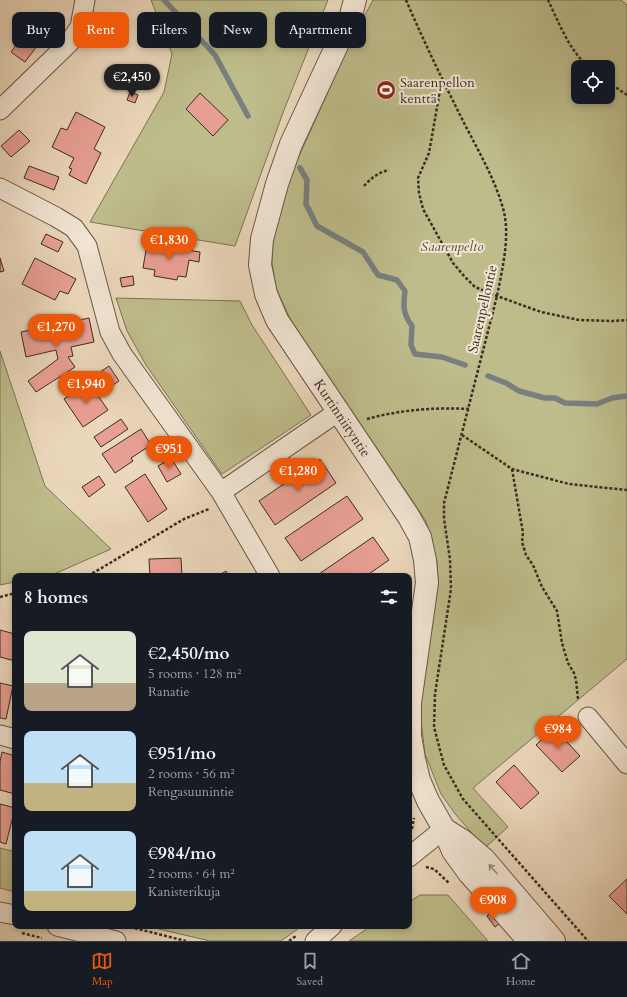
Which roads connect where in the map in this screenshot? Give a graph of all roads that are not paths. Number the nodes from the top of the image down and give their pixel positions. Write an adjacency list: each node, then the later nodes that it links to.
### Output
1 (85, 0): 3 (street)
2 (356, 5): 5 (street, Kurtinniityntie)
3 (0, 110)
4 (0, 188): 6 (street)
5 (338, 411): 6 (street); 8 (street, Kurtinniityntie)
6 (224, 497): 7 (street)
7 (268, 573)
8 (412, 689)
9 (588, 717): 13 (street)
10 (0, 735): 11 (street)
11 (12, 737)
12 (412, 748): 14 (street, Kurtinniityntie)
13 (627, 764)
14 (444, 829): 15 (street); 22 (street, Kurtinniityntie); 23 (street, one-way to 14)
15 (412, 855)
16 (0, 912): 17 (street)
17 (12, 920)
18 (329, 929): 21 (street)
19 (52, 933): 20 (street)
20 (116, 941)
21 (315, 941)
22 (529, 941)
23 (554, 941)

